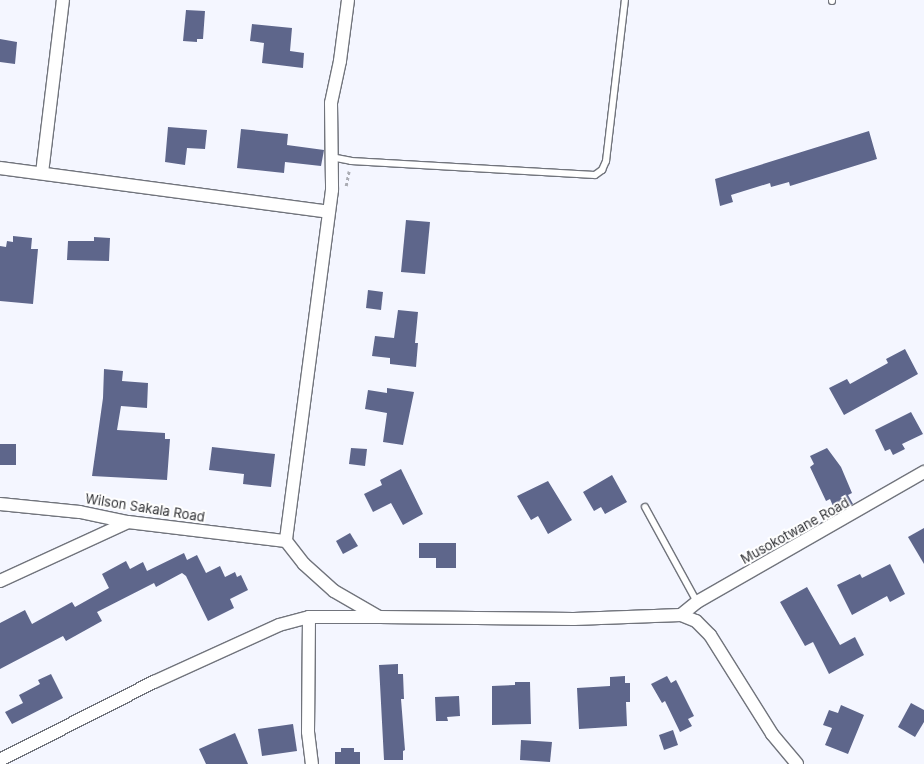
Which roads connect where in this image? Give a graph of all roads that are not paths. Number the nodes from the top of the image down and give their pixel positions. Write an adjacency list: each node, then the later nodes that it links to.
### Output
1 (64, 0): 6 (street)
2 (348, 0): 4 (street)
3 (625, 0): 4 (lane)
4 (330, 156): 7 (street)
5 (0, 168): 6 (street)
6 (42, 173): 7 (street)
7 (328, 212): 12 (street)
8 (924, 472): 14 (street, Musokotwane Road)
9 (0, 504): 11 (street, Wilson Sakala Road)
10 (645, 507): 14 (lane)
11 (128, 522): 12 (street, Wilson Sakala Road); 13 (street)
12 (286, 541): 16 (street)
13 (0, 581)
14 (697, 602): 15 (street, Musokotwane Road)
15 (681, 615): 16 (street); 20 (street)
16 (379, 617): 17 (street)
17 (309, 618): 18 (street); 19 (street)
18 (0, 760)
19 (312, 764)
20 (797, 764)

